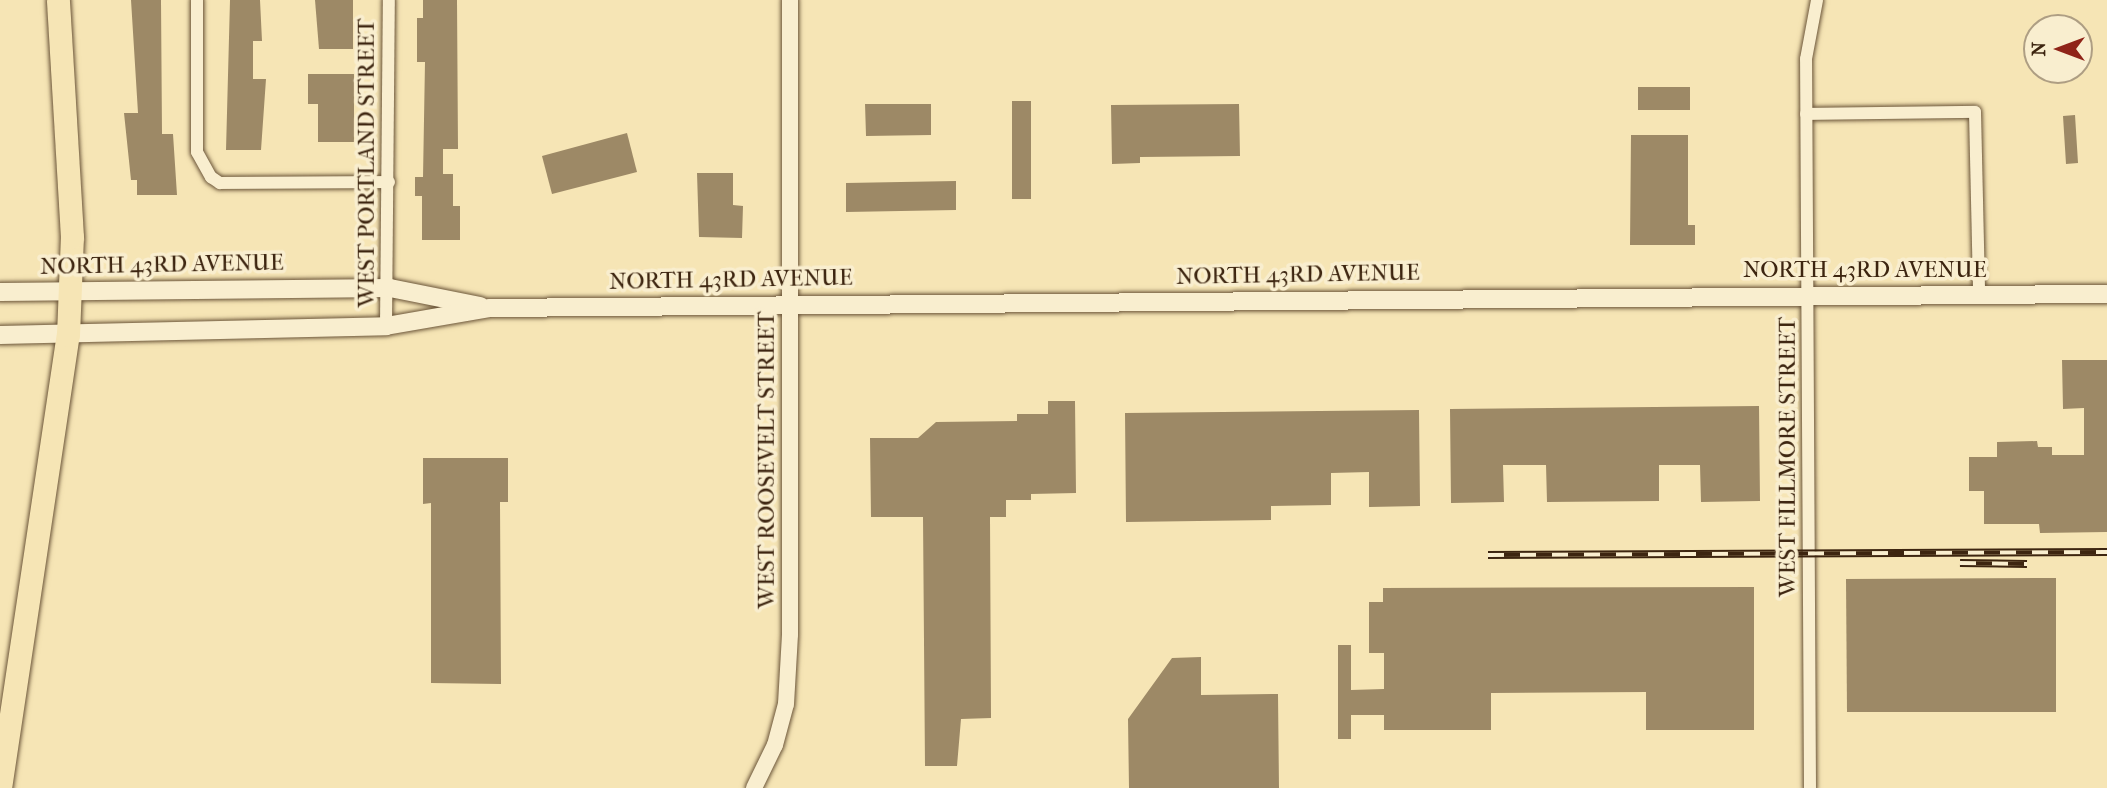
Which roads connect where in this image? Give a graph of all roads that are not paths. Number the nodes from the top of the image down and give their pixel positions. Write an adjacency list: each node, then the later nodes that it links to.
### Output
1 (58, 0): 9 (highway)
2 (197, 0): 7 (street)
3 (390, 0): 7 (street, WEST PORTLAND STREET)
4 (790, 0): 14 (street, WEST ROOSEVELT STREET)
5 (1817, 0): 6 (street, WEST FILLMORE STREET)
6 (1806, 114): 11 (street); 13 (street, WEST FILLMORE STREET)
7 (389, 182): 8 (street, WEST PORTLAND STREET)
8 (390, 288): 9 (main road, NORTH 43RD AVENUE); 15 (main road, NORTH 43RD AVENUE); 16 (street, WEST PORTLAND STREET)
9 (71, 290): 10 (main road, NORTH 43RD AVENUE); 18 (highway)
10 (0, 292)
11 (1979, 294): 12 (main road, NORTH 43RD AVENUE); 13 (main road, NORTH 43RD AVENUE)
12 (2107, 294)
13 (1809, 295): 14 (main road, NORTH 43RD AVENUE); 21 (street, WEST FILLMORE STREET)
14 (790, 303): 15 (main road, NORTH 43RD AVENUE); 20 (street, WEST ROOSEVELT STREET)
15 (490, 308): 16 (main road, NORTH 43RD AVENUE)
16 (386, 326): 18 (main road, NORTH 43RD AVENUE)
17 (6, 335): 18 (main road, NORTH 43RD AVENUE)
18 (68, 335): 19 (highway)
19 (0, 788)
20 (754, 788)
21 (1810, 788)

